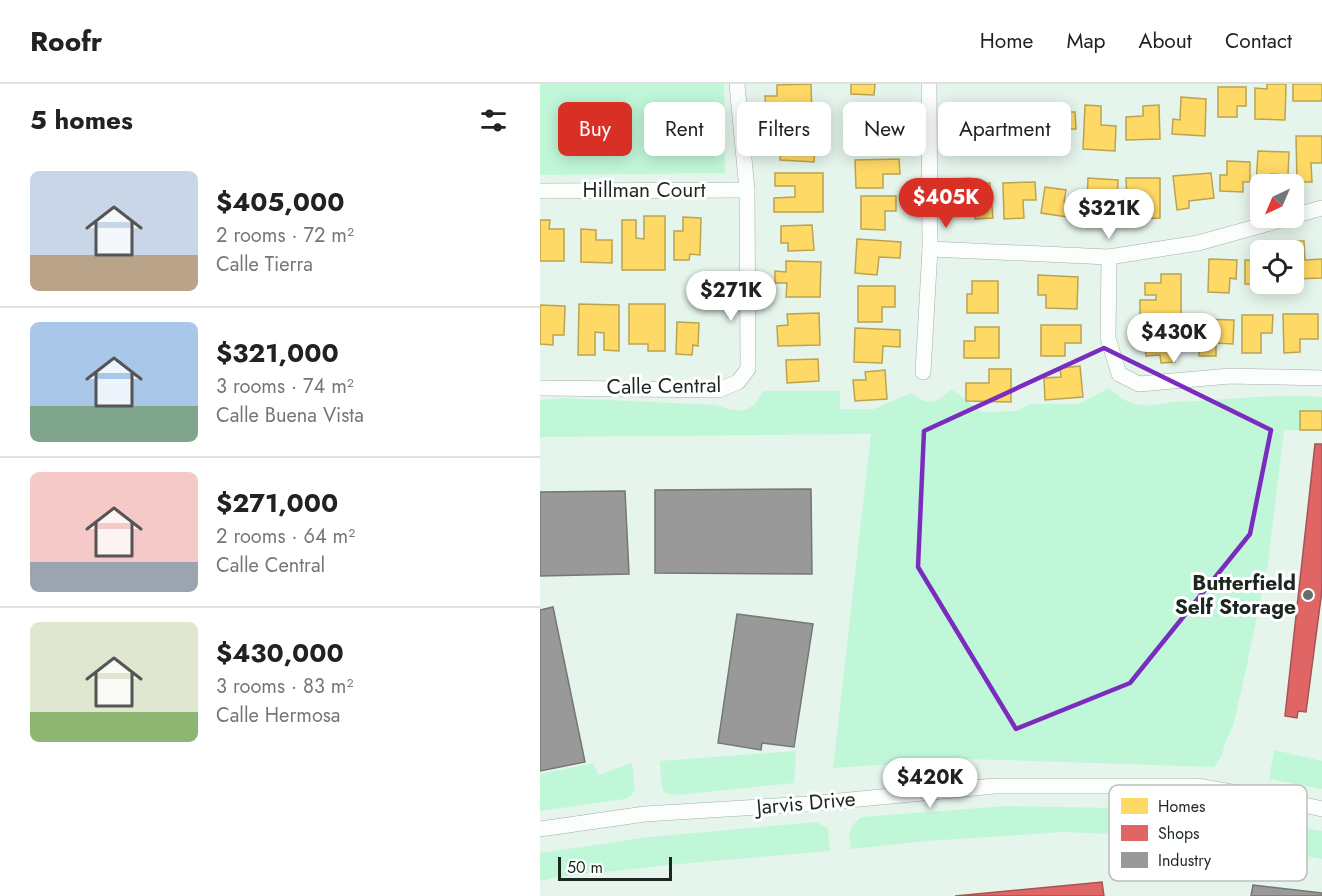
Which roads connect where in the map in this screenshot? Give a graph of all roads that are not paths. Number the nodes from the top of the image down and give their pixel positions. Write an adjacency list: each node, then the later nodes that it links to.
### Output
1 (737, 84): 3 (street, Calle Central)
2 (929, 84): 8 (street)
3 (747, 190): 4 (street, Hillman Court); 12 (street, Calle Central)
4 (540, 191)
5 (1322, 208): 6 (street)
6 (1304, 213)
7 (1252, 228): 9 (street)
8 (930, 249): 9 (street); 10 (street)
9 (1109, 257): 11 (street)
10 (923, 372)
11 (1322, 378)
12 (540, 388)
13 (1109, 786): 16 (street, Jarvis Drive)
14 (1307, 805): 15 (street, Jarvis Drive)
15 (1322, 809)
16 (540, 829)

